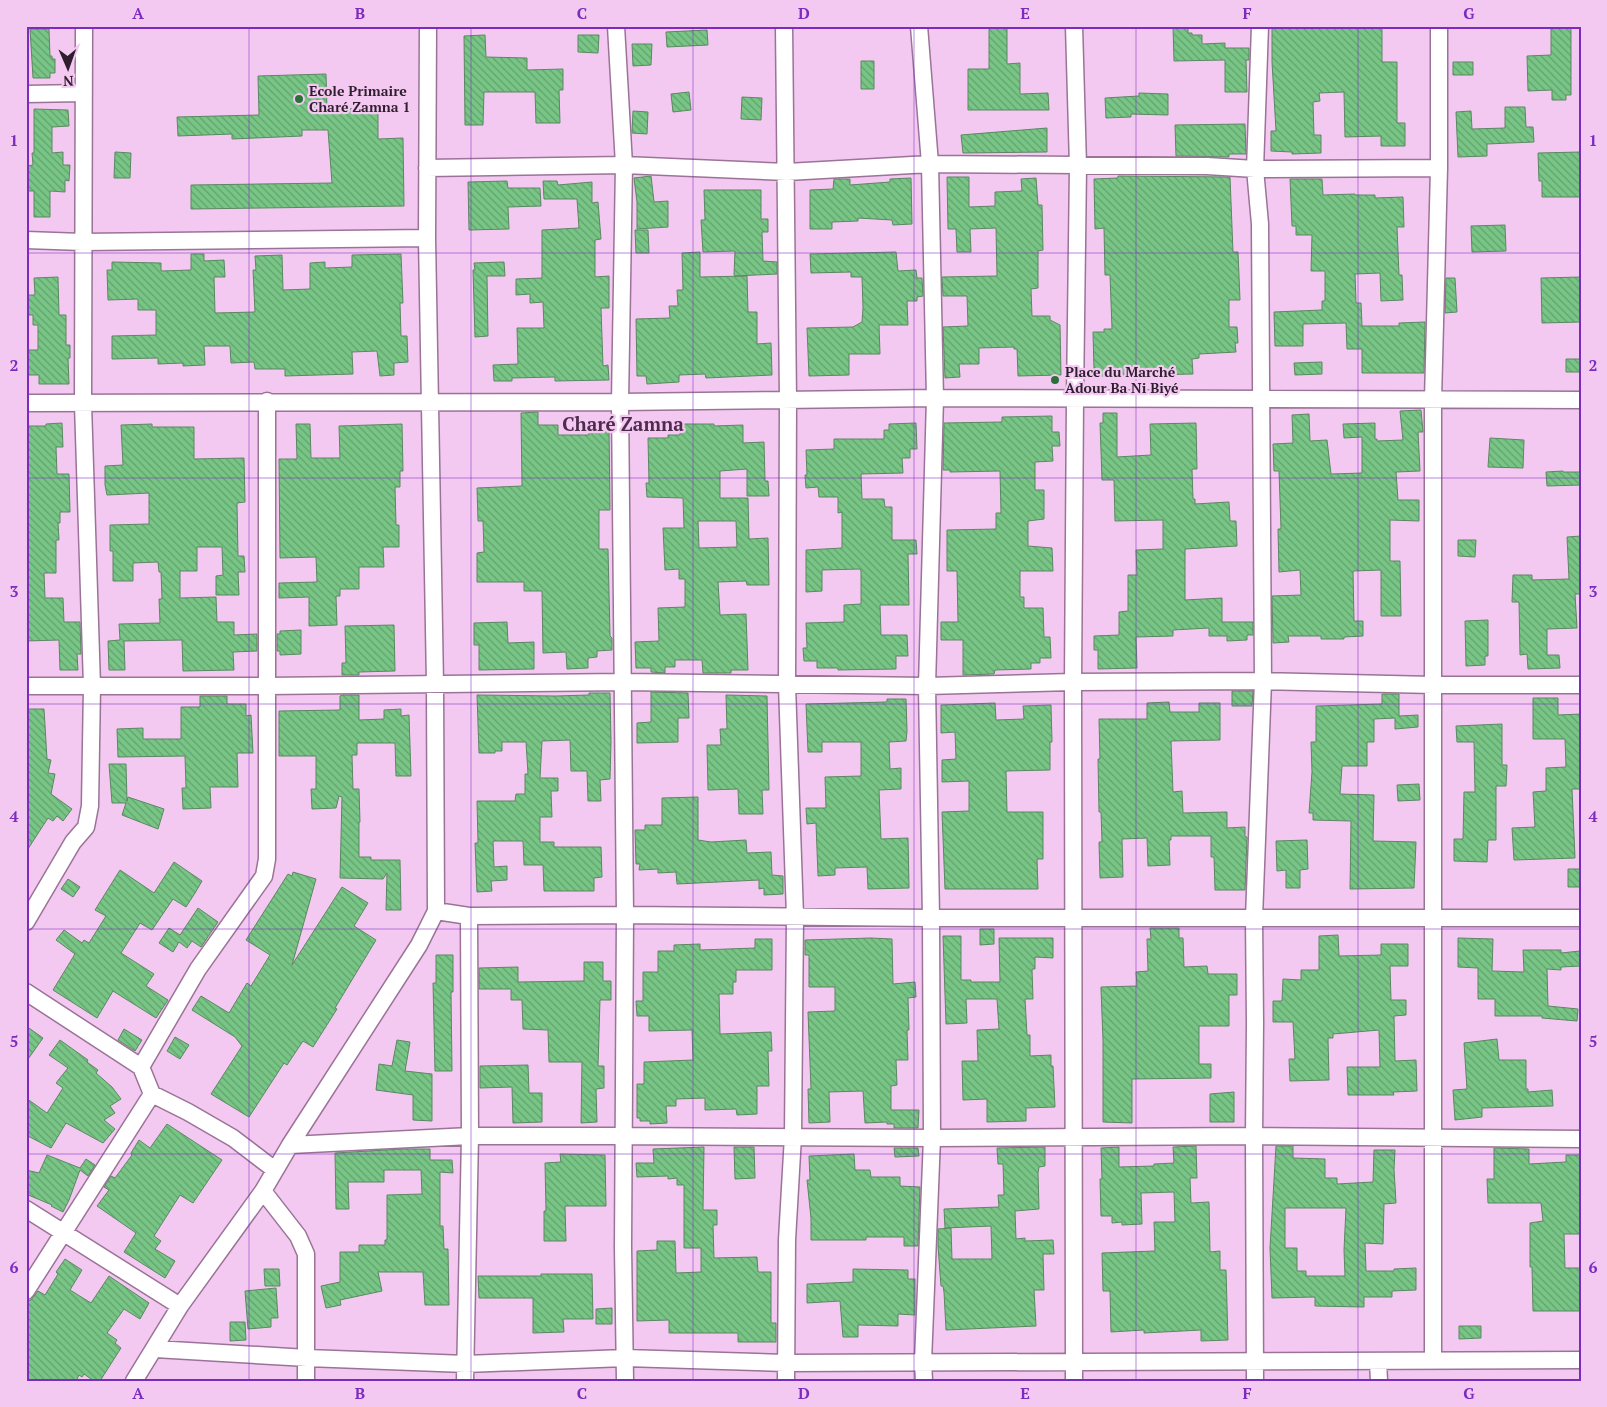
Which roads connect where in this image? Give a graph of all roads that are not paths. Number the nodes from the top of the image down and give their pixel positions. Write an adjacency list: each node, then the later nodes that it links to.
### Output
1 (84, 26): 9 (street)
2 (428, 26): 14 (street)
3 (616, 26): 12 (street)
4 (784, 26): 17 (street)
5 (919, 26): 11 (street)
6 (1074, 26): 13 (street)
7 (1260, 26): 16 (street)
8 (1439, 26): 15 (street)
9 (83, 93): 10 (street); 20 (street)
10 (26, 94)
11 (930, 164): 13 (street); 17 (street); 21 (street)
12 (624, 165): 14 (street); 17 (street); 29 (street)
13 (1078, 166): 16 (street); 22 (street)
14 (427, 168): 18 (street)
15 (1439, 168): 16 (street); 25 (street)
16 (1254, 169): 24 (street)
17 (786, 172): 23 (street)
18 (427, 238): 20 (street); 28 (street)
19 (26, 240): 20 (street)
20 (82, 242): 31 (street)
21 (935, 398): 22 (street); 23 (street); 42 (street)
22 (1075, 399): 24 (street); 34 (street)
23 (788, 400): 29 (street); 36 (street)
24 (1260, 400): 25 (street); 32 (street)
25 (1433, 400): 26 (street); 37 (street)
26 (1581, 400)
27 (267, 401): 28 (street); 31 (street); 41 (street)
28 (430, 402): 29 (street); 35 (street)
29 (620, 402): 33 (street)
30 (26, 403): 31 (street)
31 (83, 404): 40 (street)
32 (1263, 681): 34 (street); 37 (street); 49 (street)
33 (623, 682): 35 (street); 36 (street); 44 (street)
34 (1073, 682): 42 (street); 48 (street)
35 (435, 684): 41 (street); 43 (street)
36 (787, 685): 42 (street); 46 (street)
37 (1433, 685): 38 (street); 50 (street)
38 (1581, 685)
39 (26, 686): 40 (street)
40 (92, 686): 41 (street); 52 (street)
41 (267, 686): 54 (street)
42 (926, 686): 47 (street)
43 (436, 910): 45 (street); 64 (street)
44 (625, 914): 45 (street); 46 (street); 57 (street)
45 (469, 916): 56 (street)
46 (796, 916): 47 (street); 58 (street)
47 (931, 918): 48 (street); 61 (street)
48 (1073, 918): 49 (street); 59 (street)
49 (1254, 918): 50 (street); 60 (street)
50 (1433, 918): 51 (street); 62 (street)
51 (1581, 918)
52 (26, 922)
53 (26, 992): 54 (street)
54 (141, 1067): 55 (street)
55 (152, 1094): 65 (street); 68 (street)
56 (470, 1136): 57 (street); 64 (street); 81 (street)
57 (625, 1136): 58 (street); 73 (street)
58 (793, 1136): 61 (street); 80 (street)
59 (1073, 1136): 60 (street); 61 (street); 79 (street)
60 (1254, 1136): 62 (street); 76 (street)
61 (932, 1138): 78 (street)
62 (1432, 1138): 63 (street); 74 (street)
63 (1581, 1139)
64 (290, 1144): 65 (street)
65 (275, 1170): 66 (street)
66 (263, 1191): 70 (street); 72 (street)
67 (26, 1208): 68 (street)
68 (64, 1233): 69 (street); 70 (street)
69 (26, 1291)
70 (180, 1306): 71 (street)
71 (155, 1349): 72 (street); 82 (street)
72 (307, 1358): 81 (street); 83 (street)
73 (625, 1358): 80 (street); 81 (street); 85 (street)
74 (1433, 1360): 75 (street); 77 (street)
75 (1581, 1360)
76 (1255, 1361): 77 (street); 79 (street); 89 (street)
77 (1378, 1361): 90 (street)
78 (923, 1362): 79 (street); 80 (street); 87 (street)
79 (1074, 1362): 88 (street)
80 (785, 1363): 86 (street)
81 (466, 1364): 84 (street)
82 (134, 1381)
83 (306, 1381)
84 (466, 1381)
85 (625, 1381)
86 (786, 1381)
87 (924, 1381)
88 (1074, 1381)
89 (1255, 1381)
90 (1379, 1381)

